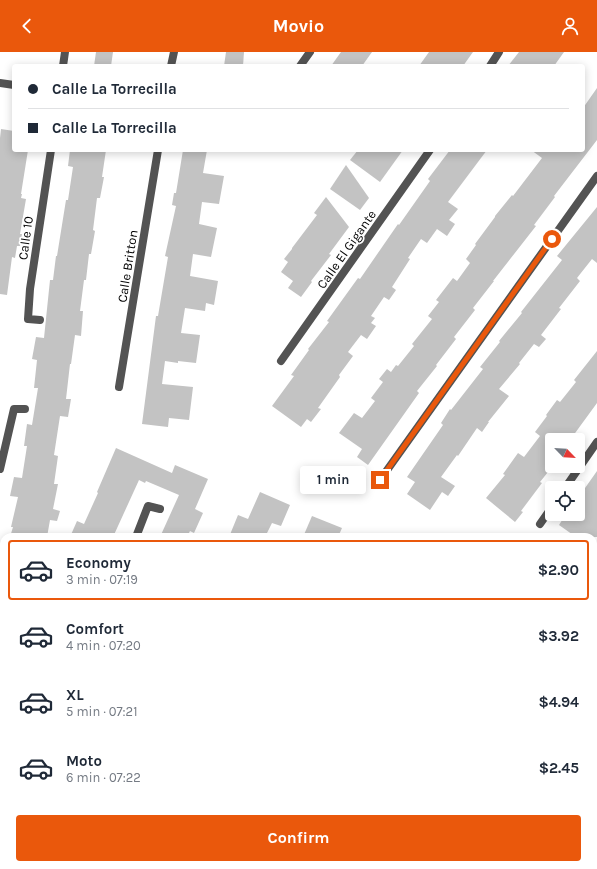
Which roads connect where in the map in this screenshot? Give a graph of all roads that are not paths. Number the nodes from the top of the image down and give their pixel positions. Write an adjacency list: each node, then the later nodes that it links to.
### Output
1 (65, 52): 5 (street)
2 (174, 52): 6 (street)
3 (310, 52): 7 (street)
4 (500, 52): 8 (street)
5 (63, 64)
6 (171, 64)
7 (301, 64)
8 (491, 64)
9 (0, 83): 10 (street)
10 (12, 86)
11 (51, 152): 15 (street, Calle 10)
12 (158, 152): 17 (street, Calle Britton)
13 (429, 152): 16 (street, Calle El Gigante)
14 (597, 176): 21 (street)
15 (40, 320)
16 (281, 361)
17 (119, 387)
18 (25, 409): 20 (street)
19 (597, 442): 22 (street)
20 (0, 469)
21 (380, 480)
22 (570, 481)
23 (160, 509): 26 (street)
24 (545, 516): 25 (street)
25 (540, 524)
26 (138, 533)

